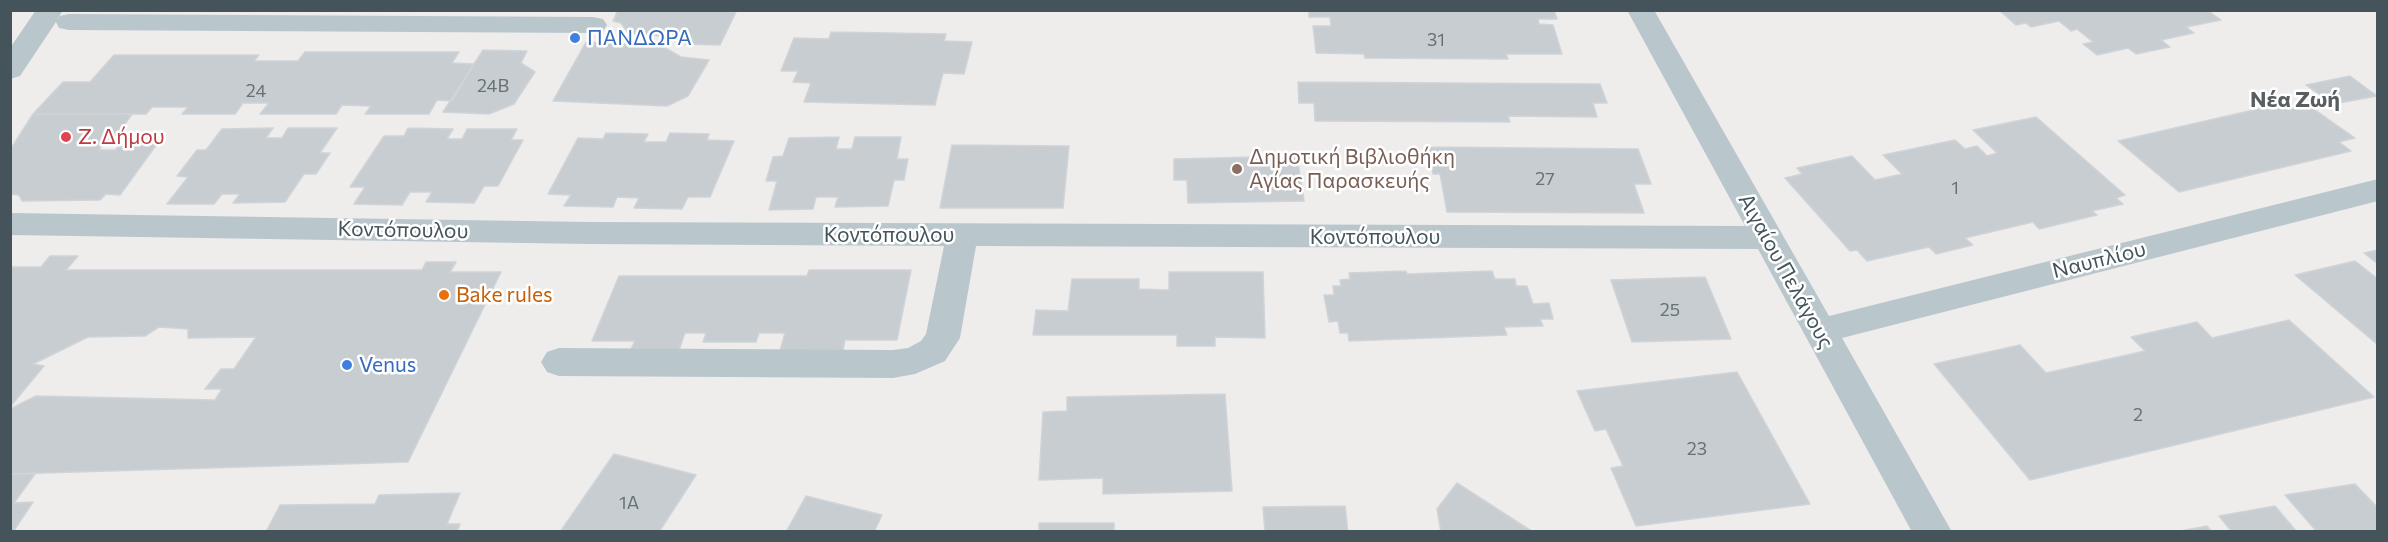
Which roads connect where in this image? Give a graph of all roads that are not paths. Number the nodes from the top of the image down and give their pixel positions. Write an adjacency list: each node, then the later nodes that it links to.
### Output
1 (1640, 10): 8 (street, Αιγαίου Πελάγους)
2 (59, 16): 3 (street); 4 (street)
3 (593, 25)
4 (10, 70)
5 (2378, 190): 9 (street, Ναυπλίου)
6 (10, 224): 7 (street, Κοντόπουλου)
7 (962, 235): 8 (street, Κοντόπουλου); 10 (street)
8 (1768, 238): 9 (street, Αιγαίου Πελάγους)
9 (1820, 331): 11 (street, Αιγαίου Πελάγους)
10 (559, 362)
11 (1933, 531)

